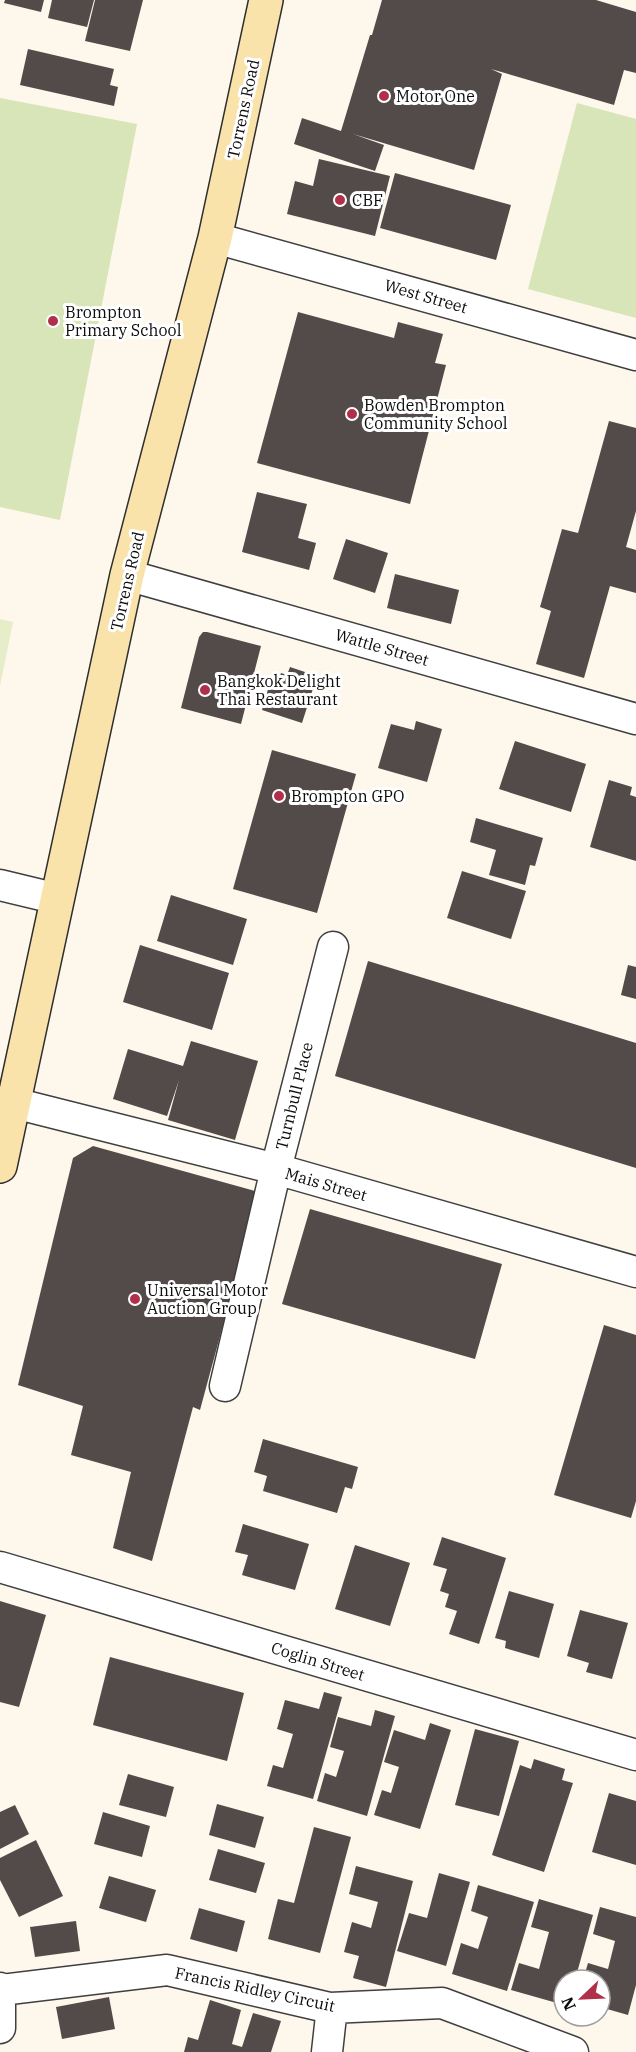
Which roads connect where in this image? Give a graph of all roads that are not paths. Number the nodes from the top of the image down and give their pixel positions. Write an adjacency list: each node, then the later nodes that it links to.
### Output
1 (266, 0): 2 (main road, Torrens Road)
2 (215, 238): 3 (street, West Street); 4 (main road, Torrens Road)
3 (636, 355)
4 (127, 575): 5 (street, Wattle Street); 7 (main road, Torrens Road)
5 (636, 719)
6 (0, 885): 7 (street)
7 (58, 899): 9 (main road, Torrens Road)
8 (333, 947): 11 (street, Turnbull Place)
9 (14, 1103): 10 (main road, Torrens Road); 11 (street, Mais Street)
10 (0, 1166)
11 (276, 1169): 12 (street, Mais Street); 13 (street, Turnbull Place)
12 (636, 1272)
13 (225, 1386)
14 (0, 1567): 15 (street, Coglin Street)
15 (636, 1755)
16 (0, 1989): 17 (street, Francis Ridley Circuit); 18 (street)
17 (330, 2008): 19 (street); 20 (street, Francis Ridley Circuit)
18 (0, 2028)
19 (327, 2052)
20 (573, 2052)

